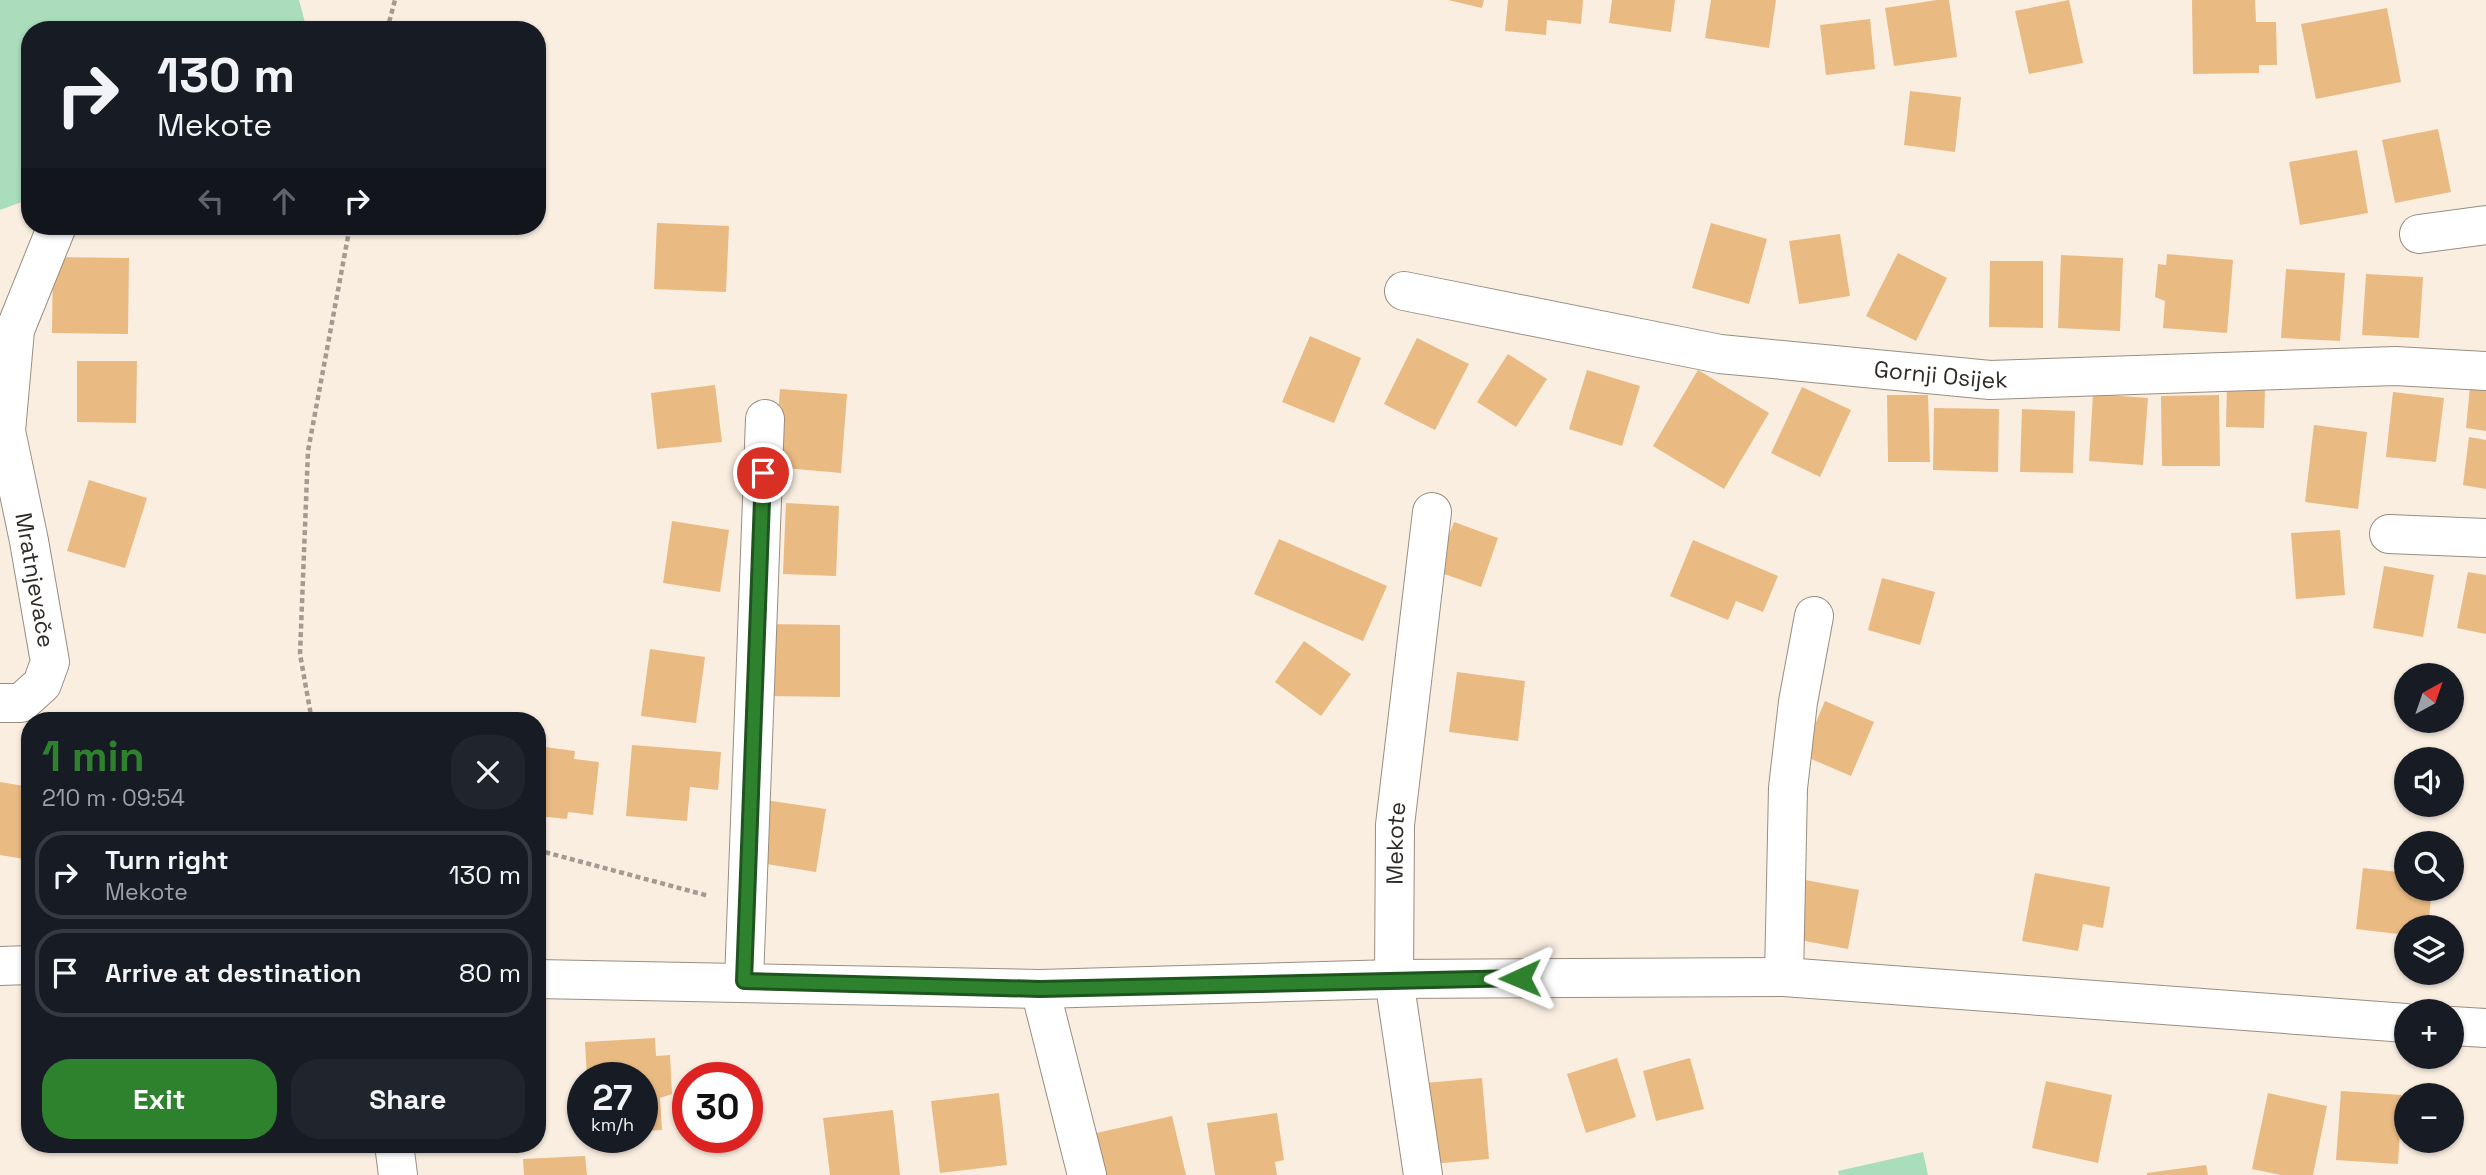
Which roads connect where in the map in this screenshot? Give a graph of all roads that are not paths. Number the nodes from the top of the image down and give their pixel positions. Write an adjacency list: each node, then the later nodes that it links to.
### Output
1 (2486, 225): 2 (street)
2 (2419, 234)
3 (53, 235): 11 (street, Mratnjevače)
4 (1404, 291): 5 (street, Gornji Osijek)
5 (2486, 371)
6 (765, 419): 17 (street)
7 (1432, 512): 16 (street, Mekote)
8 (2389, 534): 9 (street)
9 (2486, 538)
10 (1814, 616): 14 (street)
11 (0, 703)
12 (21, 966): 13 (street)
13 (0, 967)
14 (1784, 977): 16 (street); 19 (street)
15 (546, 979): 17 (street)
16 (1394, 979): 18 (street); 25 (street, Mekote)
17 (744, 981): 18 (street)
18 (1040, 989): 24 (street)
19 (2394, 1022)
20 (2464, 1027): 21 (street)
21 (2486, 1028)
22 (395, 1153): 23 (street)
23 (398, 1175)
24 (1087, 1175)
25 (1423, 1175)

